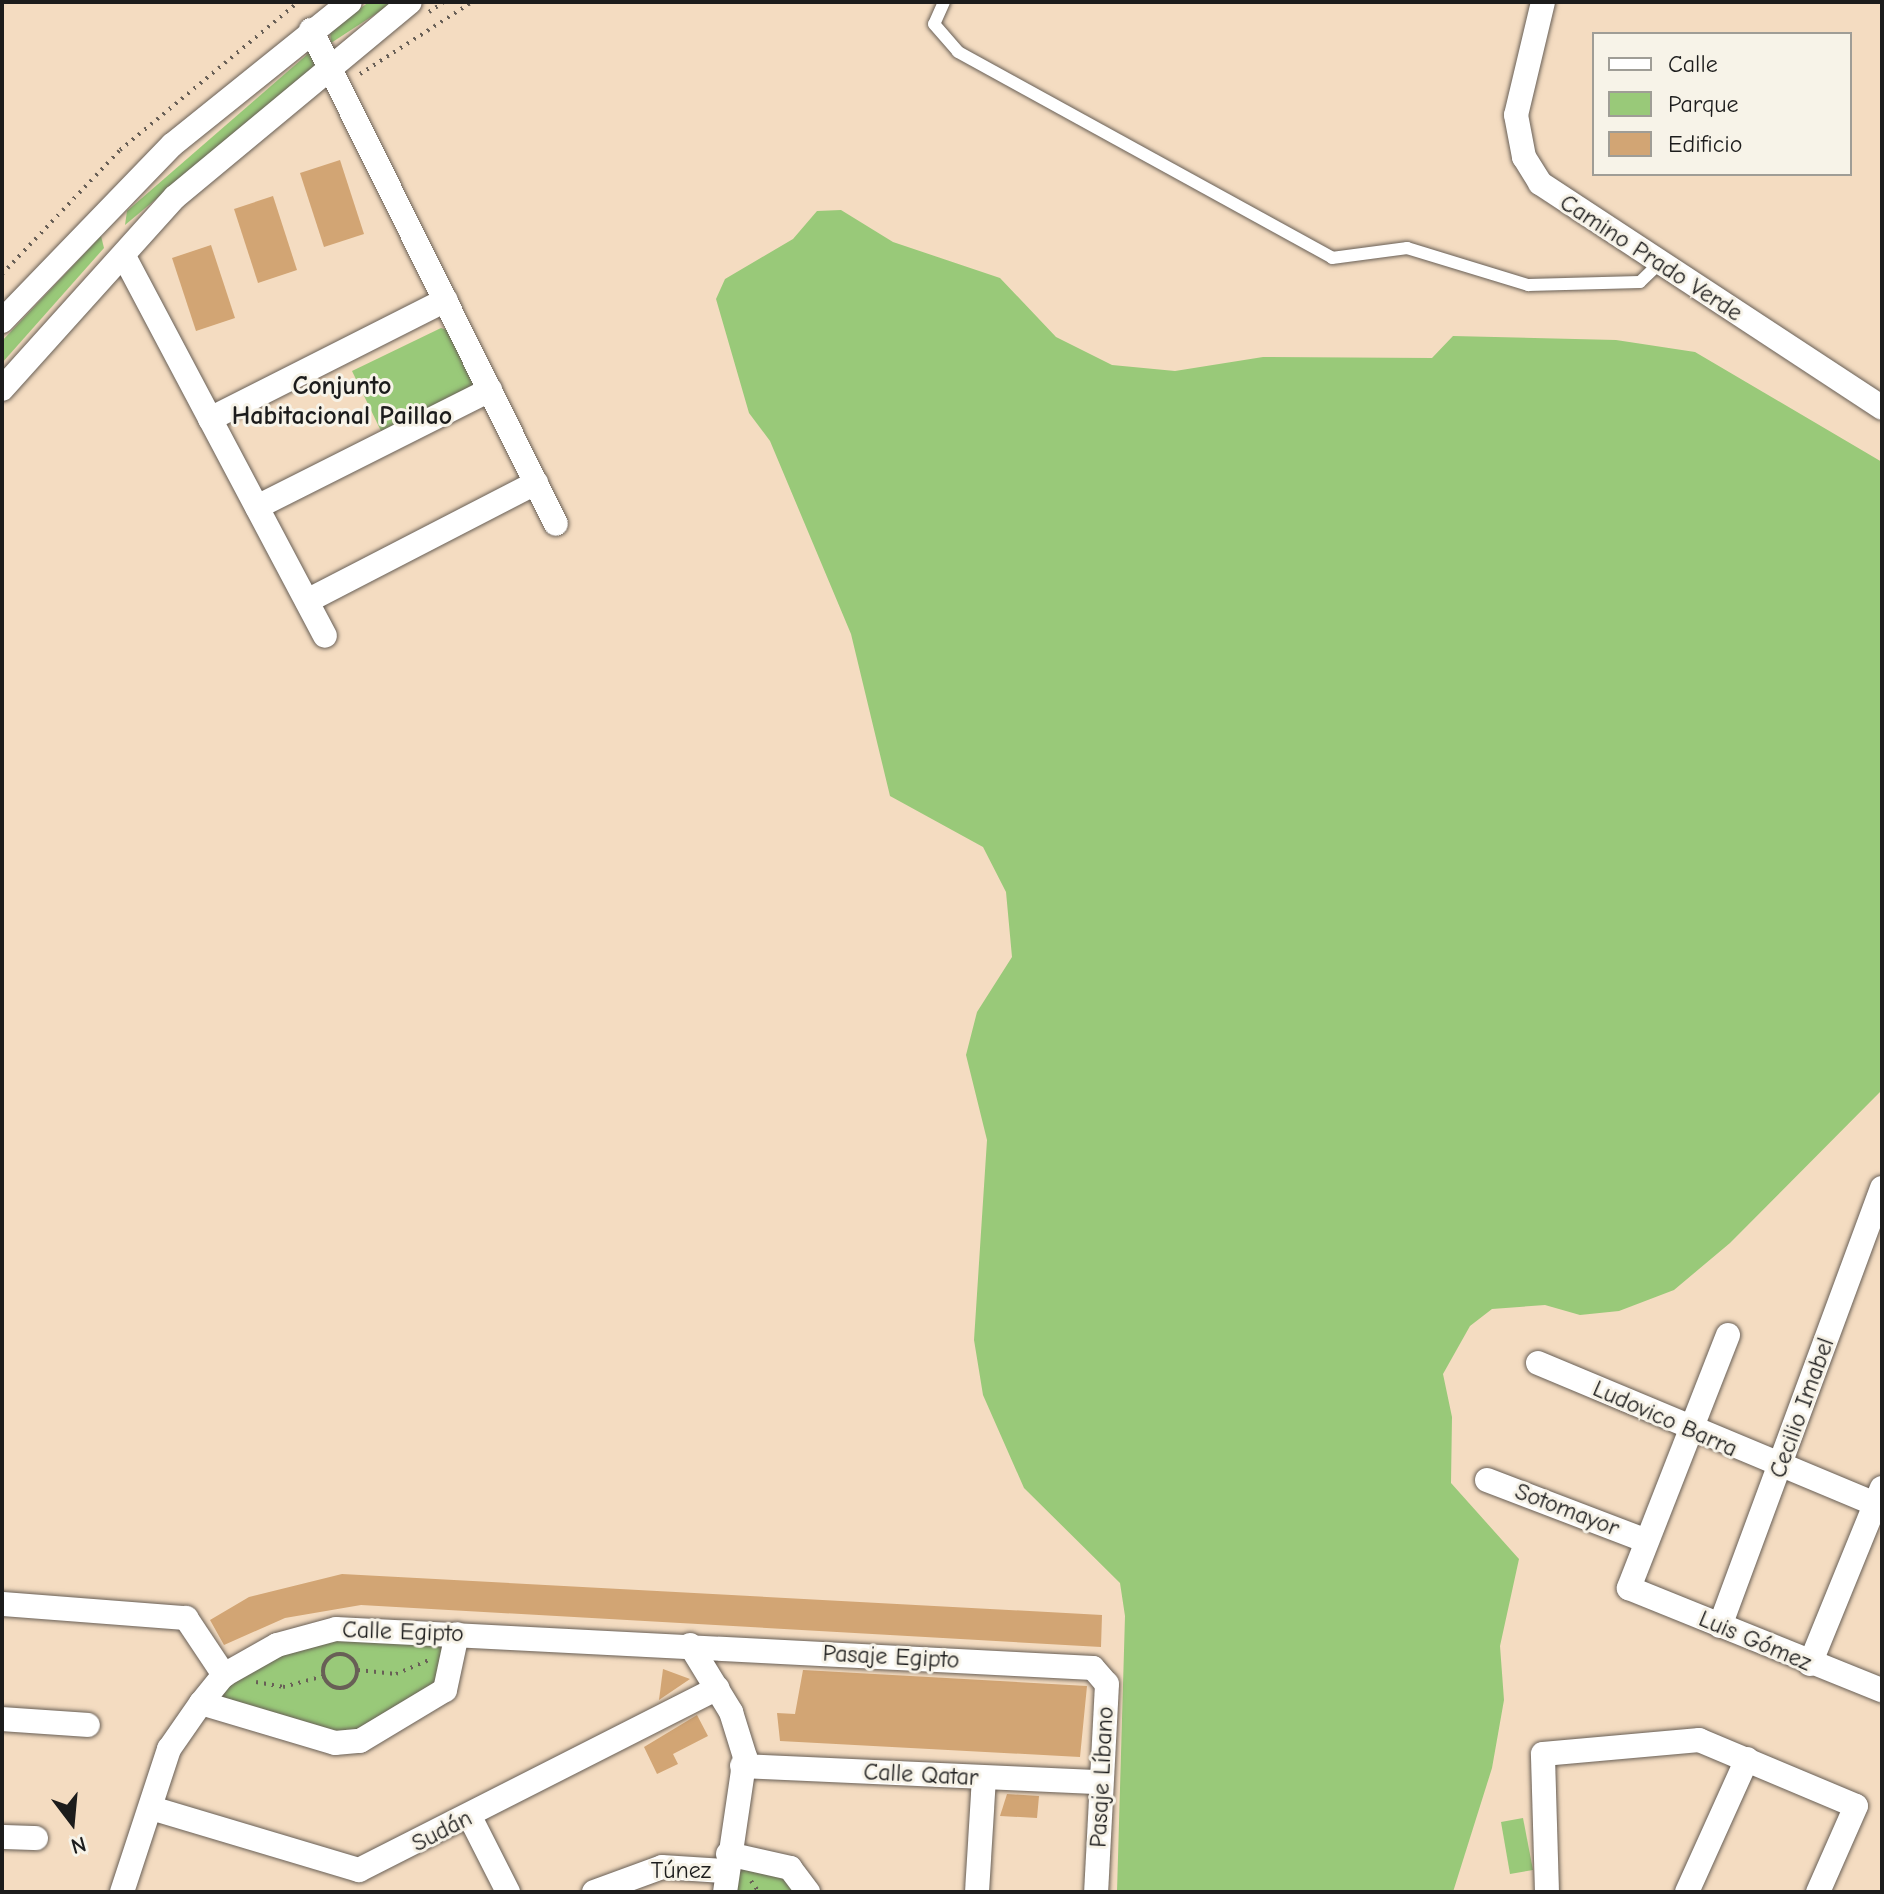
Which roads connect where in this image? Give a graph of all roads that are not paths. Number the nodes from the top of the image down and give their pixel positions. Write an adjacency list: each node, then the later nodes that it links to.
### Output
1 (350, 2): 5 (street)
2 (410, 2): 6 (street)
3 (944, 2): 9 (lane)
4 (1543, 2): 9 (street, Camino Prado Verde)
5 (311, 30): 6 (street); 7 (street)
6 (335, 76): 8 (street); 10 (street)
7 (96, 220): 8 (street); 11 (street)
8 (124, 254): 12 (street); 15 (street)
9 (1661, 262): 14 (street, Camino Prado Verde)
10 (446, 300): 13 (street); 15 (street)
11 (2, 321)
12 (2, 389)
13 (490, 390): 16 (street); 17 (street)
14 (1882, 408)
15 (210, 419): 17 (street)
16 (536, 483): 18 (street); 19 (street)
17 (257, 507): 19 (street)
18 (556, 524)
19 (307, 601): 20 (street)
20 (325, 636)
21 (1882, 1188): 25 (street, Cecilio Imabel)
22 (1728, 1335): 24 (street)
23 (1538, 1363): 24 (street, Ludovico Barra)
24 (1689, 1430): 25 (street, Ludovico Barra); 28 (street)
25 (1780, 1469): 27 (street, Ludovico Barra); 30 (street, Cecilio Imabel)
26 (1487, 1480): 28 (street, Sotomayor)
27 (1880, 1500): 33 (street)
28 (1647, 1541): 30 (street, Luis Gómez)
29 (2, 1604): 35 (street)
30 (1720, 1626): 33 (street, Luis Gómez)
31 (446, 1640): 32 (street, Calle Egipto); 35 (street, Calle Egipto); 38 (street)
32 (690, 1645): 34 (street, Pasaje Egipto); 36 (street)
33 (1810, 1664): 37 (street, Luis Gómez)
34 (1093, 1668): 44 (street, Pasaje Líbano)
35 (224, 1675): 38 (street, Calle Egipto)
36 (717, 1688): 42 (street); 46 (street, Sudán)
37 (1882, 1690)
38 (201, 1703): 45 (street, Calle Egipto)
39 (2, 1719): 40 (street)
40 (88, 1725)
41 (1747, 1759): 56 (street); 57 (street); 58 (street)
42 (742, 1766): 43 (street, Calle Qatar); 49 (street)
43 (984, 1778): 44 (street, Calle Qatar); 54 (street)
44 (1100, 1782): 55 (street, Pasaje Líbano)
45 (151, 1808): 46 (street, Sudán); 50 (street, Calle Egipto)
46 (470, 1817): 51 (street)
47 (2, 1837): 48 (street)
48 (36, 1838)
49 (726, 1872): 52 (street, Túnez); 53 (street, Túnez)
50 (122, 1892)
51 (508, 1892)
52 (594, 1892)
53 (808, 1892)
54 (977, 1892)
55 (1096, 1892)
56 (1547, 1892)
57 (1687, 1892)
58 (1818, 1892)

